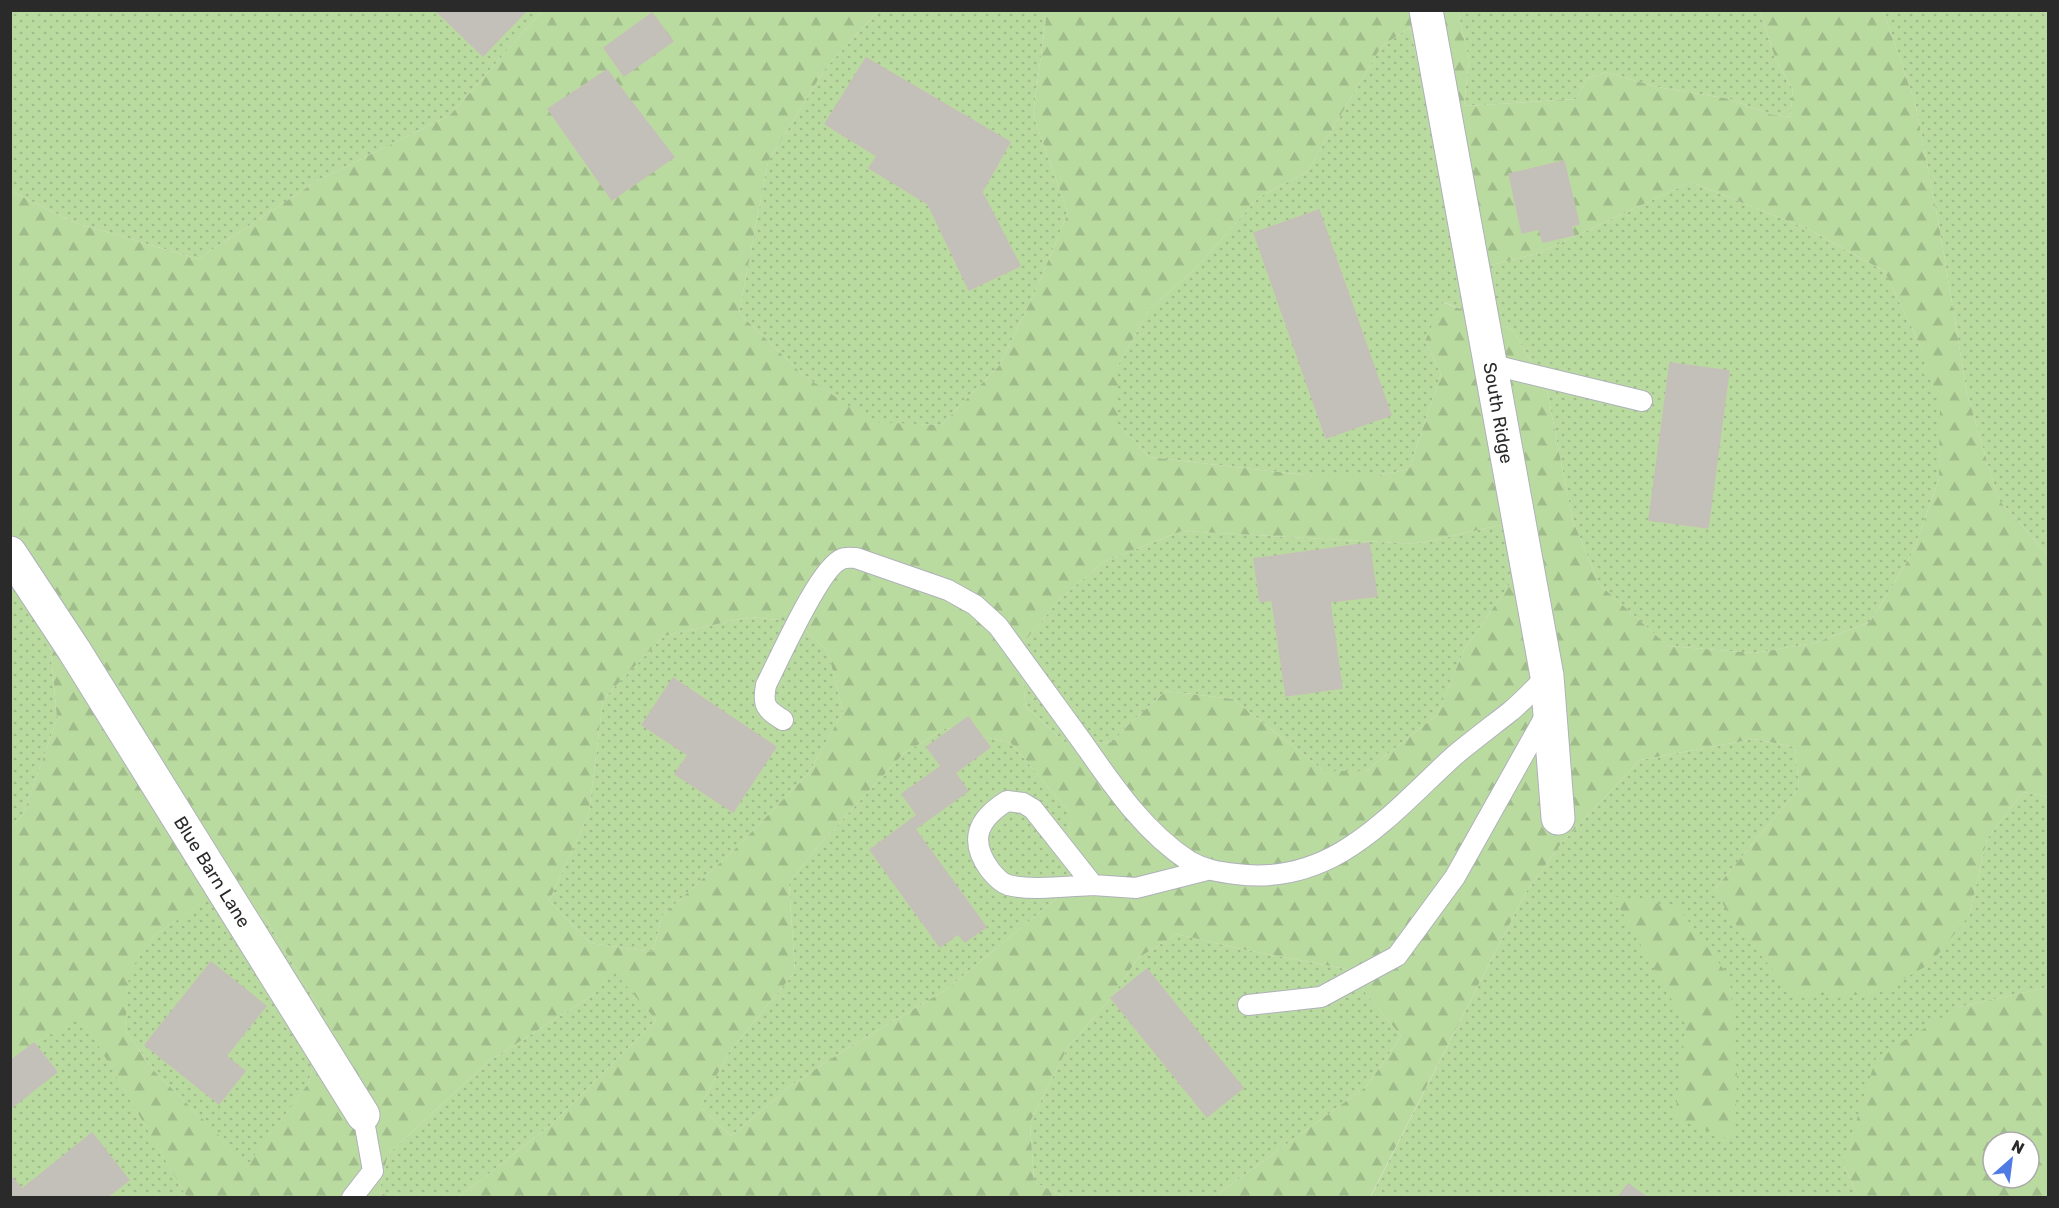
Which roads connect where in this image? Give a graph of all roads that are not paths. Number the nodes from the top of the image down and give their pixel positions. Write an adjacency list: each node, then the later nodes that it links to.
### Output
1 (1426, 10): 2 (street, South Ridge)
2 (1489, 364): 3 (lane); 5 (street, South Ridge)
3 (1642, 401)
4 (10, 553): 11 (street, Blue Barn Lane)
5 (1548, 692): 7 (street, South Ridge); 8 (lane); 10 (lane)
6 (783, 720): 8 (lane)
7 (1558, 818)
8 (1207, 870): 9 (lane)
9 (1093, 885): 9 (lane)
10 (1248, 1005)
11 (363, 1115): 12 (lane, Blue Barn Lane)
12 (352, 1197)

